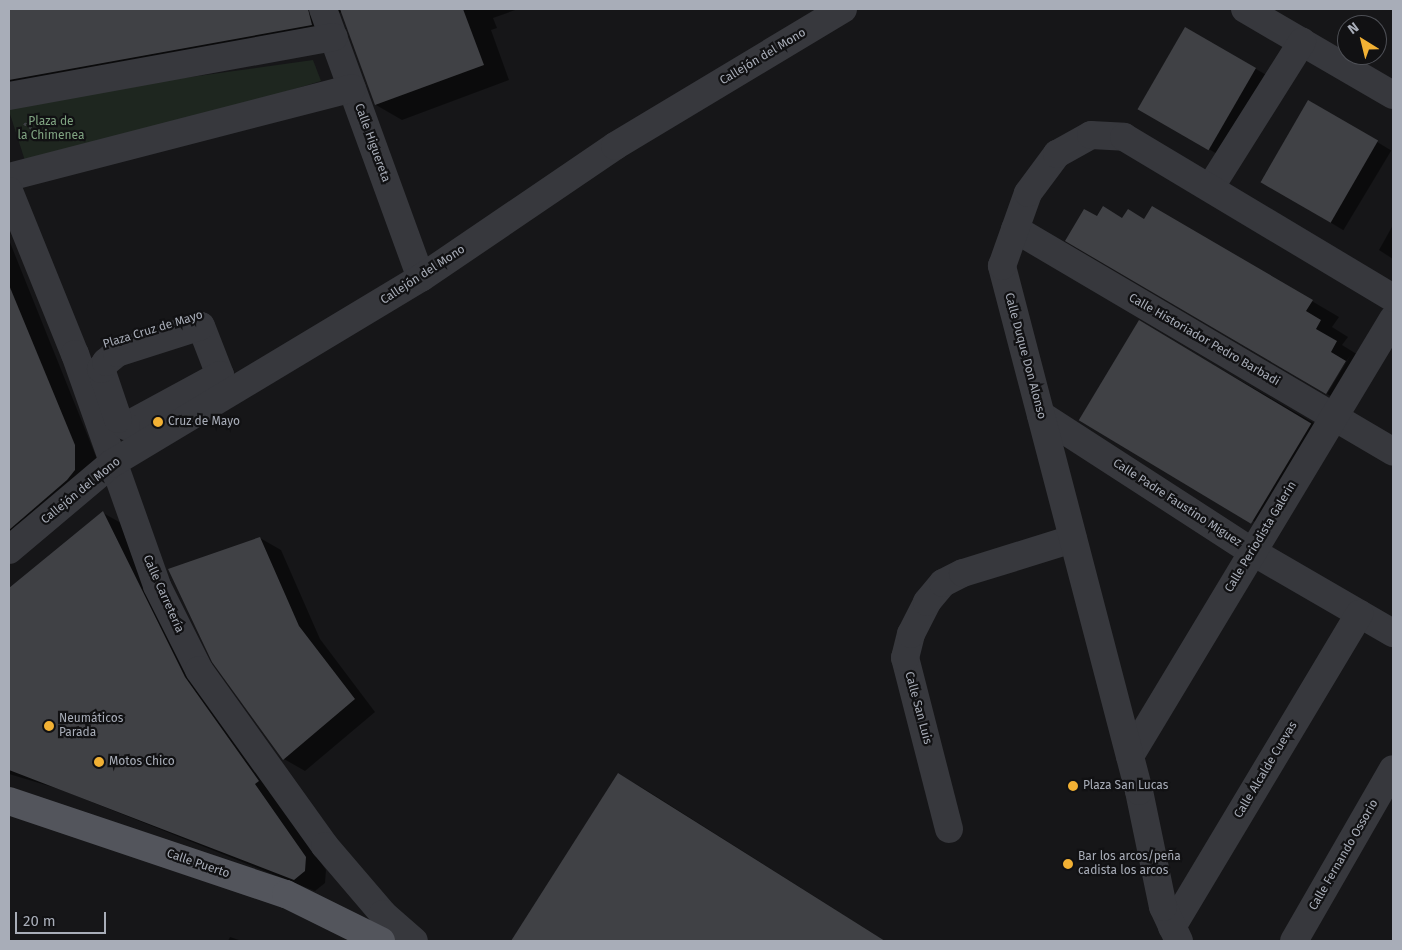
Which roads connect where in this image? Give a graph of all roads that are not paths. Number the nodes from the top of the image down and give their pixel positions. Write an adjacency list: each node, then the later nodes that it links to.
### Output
1 (323, 9): 4 (street, Calle Higuereta)
2 (843, 9): 13 (street, Callejón del Mono)
3 (1245, 9): 5 (street)
4 (334, 37): 6 (street, Calle Higuereta); 8 (street)
5 (1302, 42): 7 (street); 10 (street)
6 (352, 88): 9 (street); 13 (street, Calle Higuereta)
7 (1393, 95)
8 (9, 96)
9 (9, 177)
10 (1210, 188): 12 (street, Calle Duque Don Alonso); 14 (street, Calle Duque Don Alonso)
11 (9, 191): 16 (street, Calle Carretería)
12 (1015, 229): 18 (street, Calle Duque Don Alonso); 19 (street, Calle Historiador Pedro Barbadi)
13 (421, 278): 17 (street, Callejón del Mono)
14 (1393, 298)
15 (1393, 319): 19 (street, Calle Periodista Galerin)
16 (75, 354): 17 (street, Plaza Cruz de Mayo); 21 (street, Calle Carretería)
17 (243, 385): 21 (street, Callejón del Mono)
18 (1041, 415): 22 (street, Calle Duque Don Alonso); 24 (street, Calle Padre Faustino Miguez)
19 (1334, 416): 20 (street, Calle Historiador Pedro Barbadi); 24 (street, Calle Periodista Galerin)
20 (1393, 452)
21 (111, 464): 23 (street, Callejón del Mono); 33 (street, Calle Carretería)
22 (1073, 539): 27 (street, Calle Duque Don Alonso); 30 (street, Calle San Luis)
23 (9, 550)
24 (1252, 552): 25 (street, Calle Padre Faustino Miguez); 27 (street, Calle Periodista Galerin)
25 (1359, 614): 26 (street, Calle Padre Faustino Miguez); 31 (street, Calle Alcalde Cuevas)
26 (1393, 633)
27 (1130, 756): 31 (street, Calle Duque Don Alonso)
28 (1393, 769): 34 (street, Calle Fernando Ossorio)
29 (9, 801): 32 (main road, Calle Puerto)
30 (950, 829)
31 (1176, 934)
32 (377, 940)
33 (414, 941)
34 (1294, 941)

